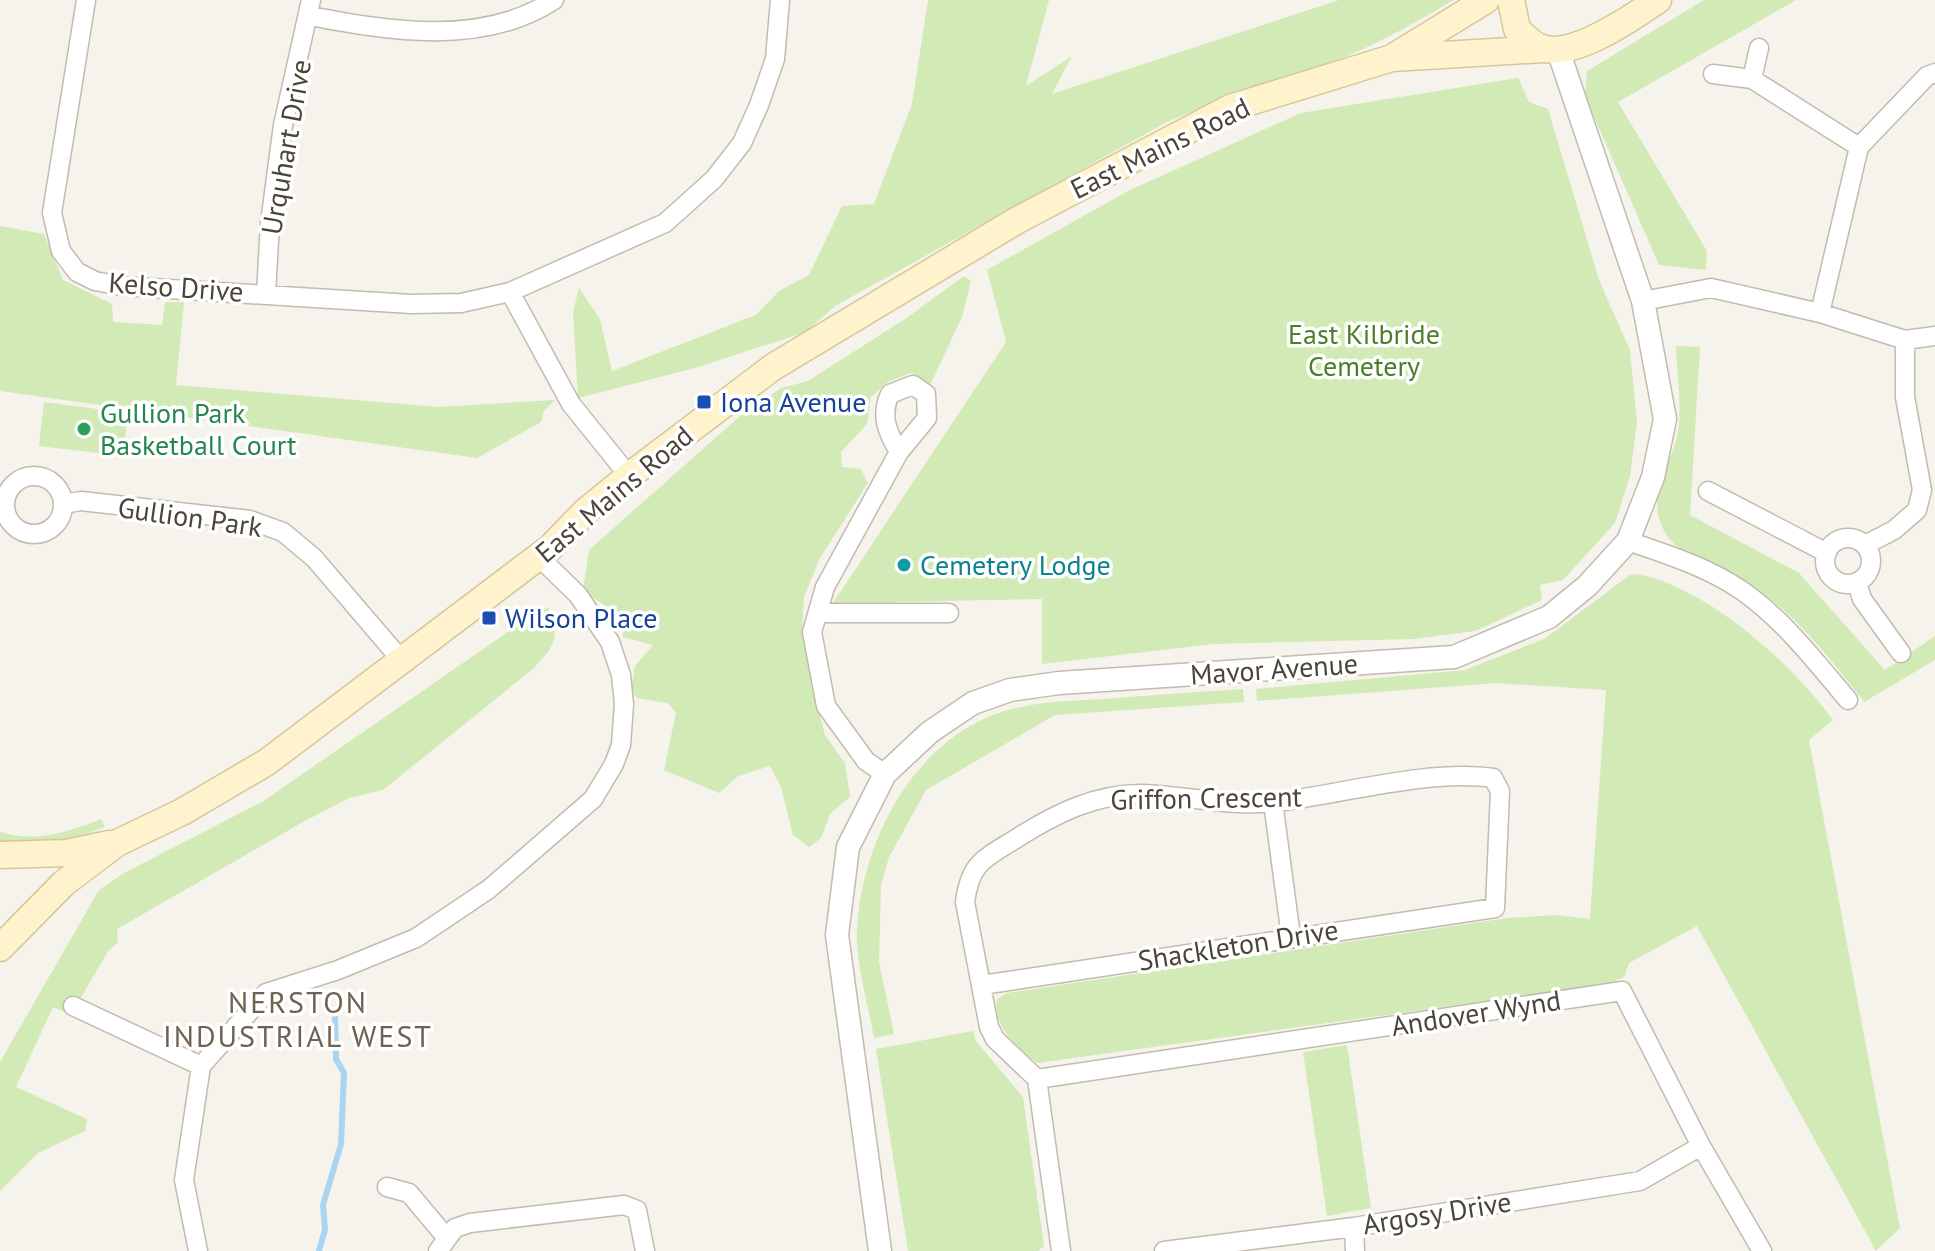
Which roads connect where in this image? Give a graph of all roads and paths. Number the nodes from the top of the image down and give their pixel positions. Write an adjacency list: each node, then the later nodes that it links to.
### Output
1 (86, 0): 16 (street, Kelso Drive)
2 (554, 0): 7 (street)
3 (780, 0): 15 (street, Kelso Drive)
4 (1486, 0): 10 (main road, East Mains Road)
5 (1511, 0): 9 (main road)
6 (1658, 0): 9 (main road, East Mains Road)
7 (311, 8): 16 (street, Urquhart Drive)
8 (1759, 48): 13 (street)
9 (1550, 49): 10 (main road, East Mains Road); 17 (street, Mavor Avenue)
10 (1392, 58): 22 (main road, East Mains Road)
11 (1935, 73): 14 (street)
12 (1713, 74): 13 (street)
13 (1752, 79): 14 (street)
14 (1859, 147): 18 (street)
15 (510, 292): 16 (street, Kelso Drive); 22 (street)
16 (266, 294)
17 (1643, 301): 18 (street); 26 (street, Mavor Avenue)
18 (1820, 313): 20 (street)
19 (1935, 336): 20 (street)
20 (1905, 340): 23 (street)
21 (899, 452): 31 (street)
22 (629, 476): 29 (main road, East Mains Road)
23 (1928, 489): 27 (street)
24 (1708, 491): 28 (street)
25 (63, 504): 34 (street, Gullion Park)
26 (1628, 541): 35 (street); 36 (street, Mavor Avenue)
27 (1865, 545): 28 (street); 30 (street)
28 (1827, 553): 30 (street)
29 (539, 557): 34 (main road, East Mains Road); 45 (street)
30 (1857, 583): 33 (street)
31 (819, 613): 32 (street); 36 (street)
32 (949, 613)
33 (1901, 653)
34 (403, 662): 38 (main road, East Mains Road)
35 (1848, 700)
36 (885, 774): 53 (street, Mavor Avenue)
37 (1273, 802): 40 (street, Griffon Crescent); 41 (street); 43 (street, Griffon Crescent)
38 (117, 843): 39 (main road, East Mains Road); 42 (main road, East Mains Road)
39 (0, 855)
40 (1495, 908): 41 (street, Shackleton Drive)
41 (1291, 937): 43 (street, Shackleton Drive)
42 (0, 948)
43 (982, 985): 46 (street, Griffon Crescent)
44 (73, 1006): 45 (street)
45 (201, 1066): 51 (street)
46 (1037, 1079): 47 (street, Andover Wynd); 54 (street)
47 (1701, 1146): 49 (street, Argosy Drive); 57 (street, Andover Wynd)
48 (387, 1187): 50 (street)
49 (1354, 1227): 55 (street, Argosy Drive); 56 (street)
50 (442, 1244): 52 (street)
51 (198, 1251)
52 (645, 1251)
53 (880, 1251)
54 (1061, 1251)
55 (1164, 1251)
56 (1355, 1251)
57 (1762, 1251)

